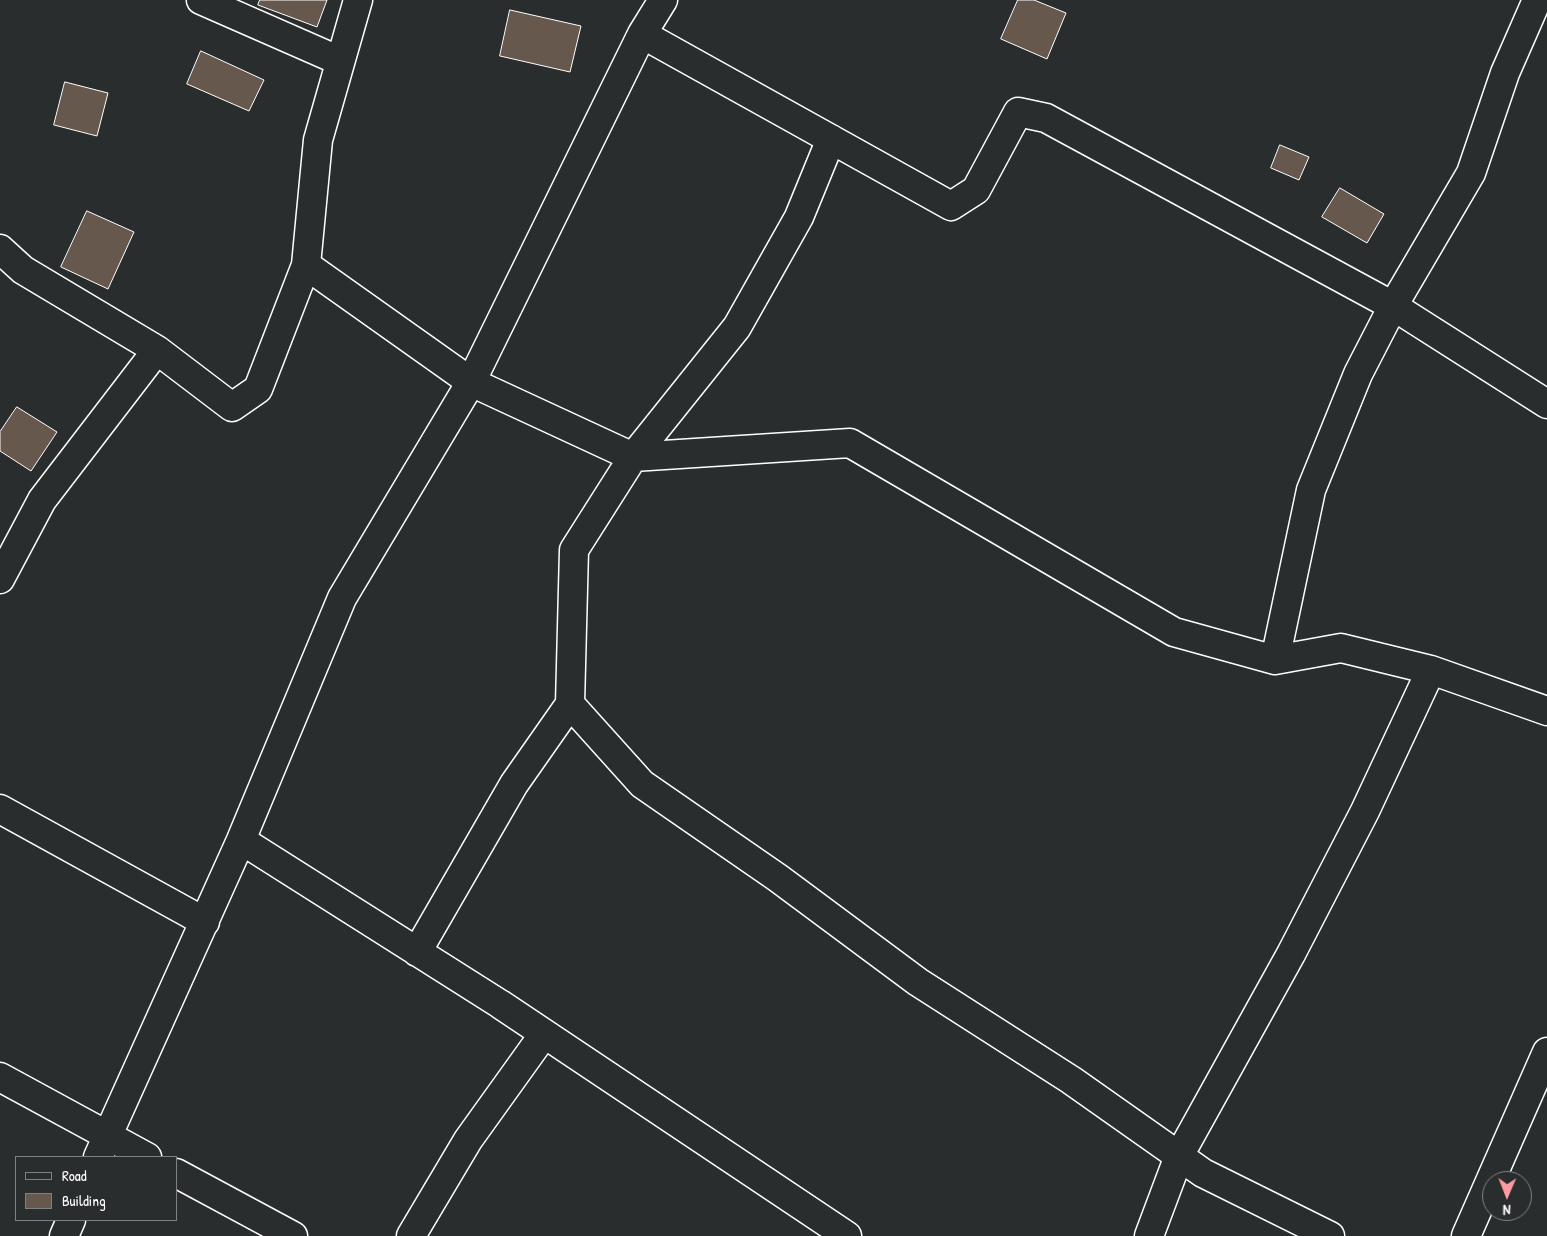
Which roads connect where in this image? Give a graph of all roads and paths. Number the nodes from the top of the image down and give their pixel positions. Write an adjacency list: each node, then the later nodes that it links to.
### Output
1 (201, 0): 6 (main road)
2 (358, 0): 6 (main road)
3 (663, 0): 5 (main road)
4 (1538, 0): 10 (main road)
5 (642, 34): 7 (main road); 12 (main road)
6 (340, 61): 9 (main road)
7 (831, 139): 10 (main road); 14 (main road)
8 (0, 249): 11 (main road)
9 (306, 266): 11 (main road); 12 (main road)
10 (1393, 306): 13 (main road); 16 (main road)
11 (157, 350): 15 (main road)
12 (471, 382): 14 (main road); 21 (main road)
13 (1547, 404)
14 (633, 457): 16 (main road); 18 (main road)
15 (0, 579)
16 (1275, 660): 17 (main road)
17 (1431, 670): 19 (main road); 29 (main road)
18 (570, 704): 23 (main road); 29 (main road)
19 (1547, 711)
20 (0, 809): 22 (main road)
21 (242, 840): 22 (main road); 23 (main road)
22 (205, 922): 27 (main road)
23 (417, 952): 24 (main road)
24 (544, 1034): 34 (main road); 35 (main road)
25 (1547, 1052): 38 (main road)
26 (0, 1077): 27 (main road)
27 (103, 1147): 28 (main road)
28 (143, 1156)
29 (1179, 1156): 36 (main road); 37 (main road)
30 (178, 1174): 33 (main road)
31 (71, 1221): 32 (main road)
32 (64, 1236)
33 (293, 1236)
34 (411, 1236)
35 (847, 1236)
36 (1149, 1236)
37 (1330, 1236)
38 (1466, 1236)

